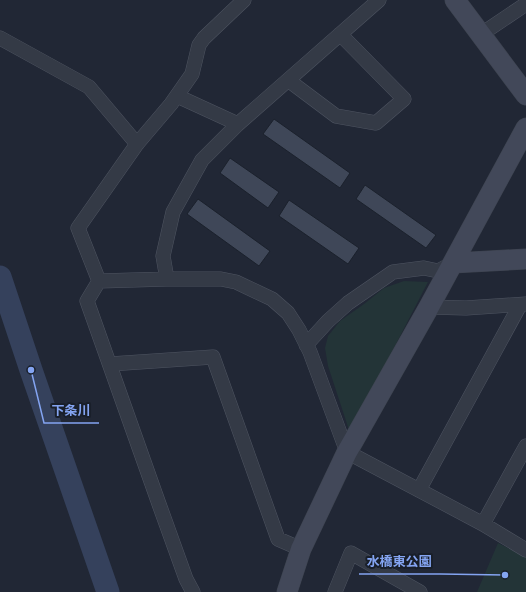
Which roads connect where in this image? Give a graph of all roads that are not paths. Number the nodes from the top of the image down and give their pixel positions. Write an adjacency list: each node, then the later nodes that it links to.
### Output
1 (244, 0): 10 (street)
2 (379, 0): 5 (street)
3 (454, 0): 6 (street)
4 (526, 4): 6 (street)
5 (340, 34): 8 (street); 8 (street)
6 (480, 35): 9 (street)
7 (0, 38): 13 (street)
8 (288, 80): 11 (street)
9 (526, 95)
10 (176, 96): 11 (street); 13 (street)
11 (238, 124): 16 (street)
12 (526, 128): 15 (street)
13 (137, 144): 17 (street)
14 (526, 260): 15 (street)
15 (453, 263): 19 (street); 20 (street)
16 (167, 279): 17 (street); 20 (street)
17 (99, 281): 21 (street)
18 (523, 305): 19 (street); 24 (street)
19 (429, 307): 23 (street)
20 (306, 345): 23 (street)
21 (110, 364): 26 (street); 28 (street)
22 (526, 446): 25 (street)
23 (347, 452): 24 (street); 26 (street)
24 (419, 490): 25 (street)
25 (483, 524): 27 (street)
26 (301, 549): 29 (street)
27 (526, 550)
28 (193, 592)
29 (287, 592)
30 (335, 592): 31 (street)
31 (420, 592)

